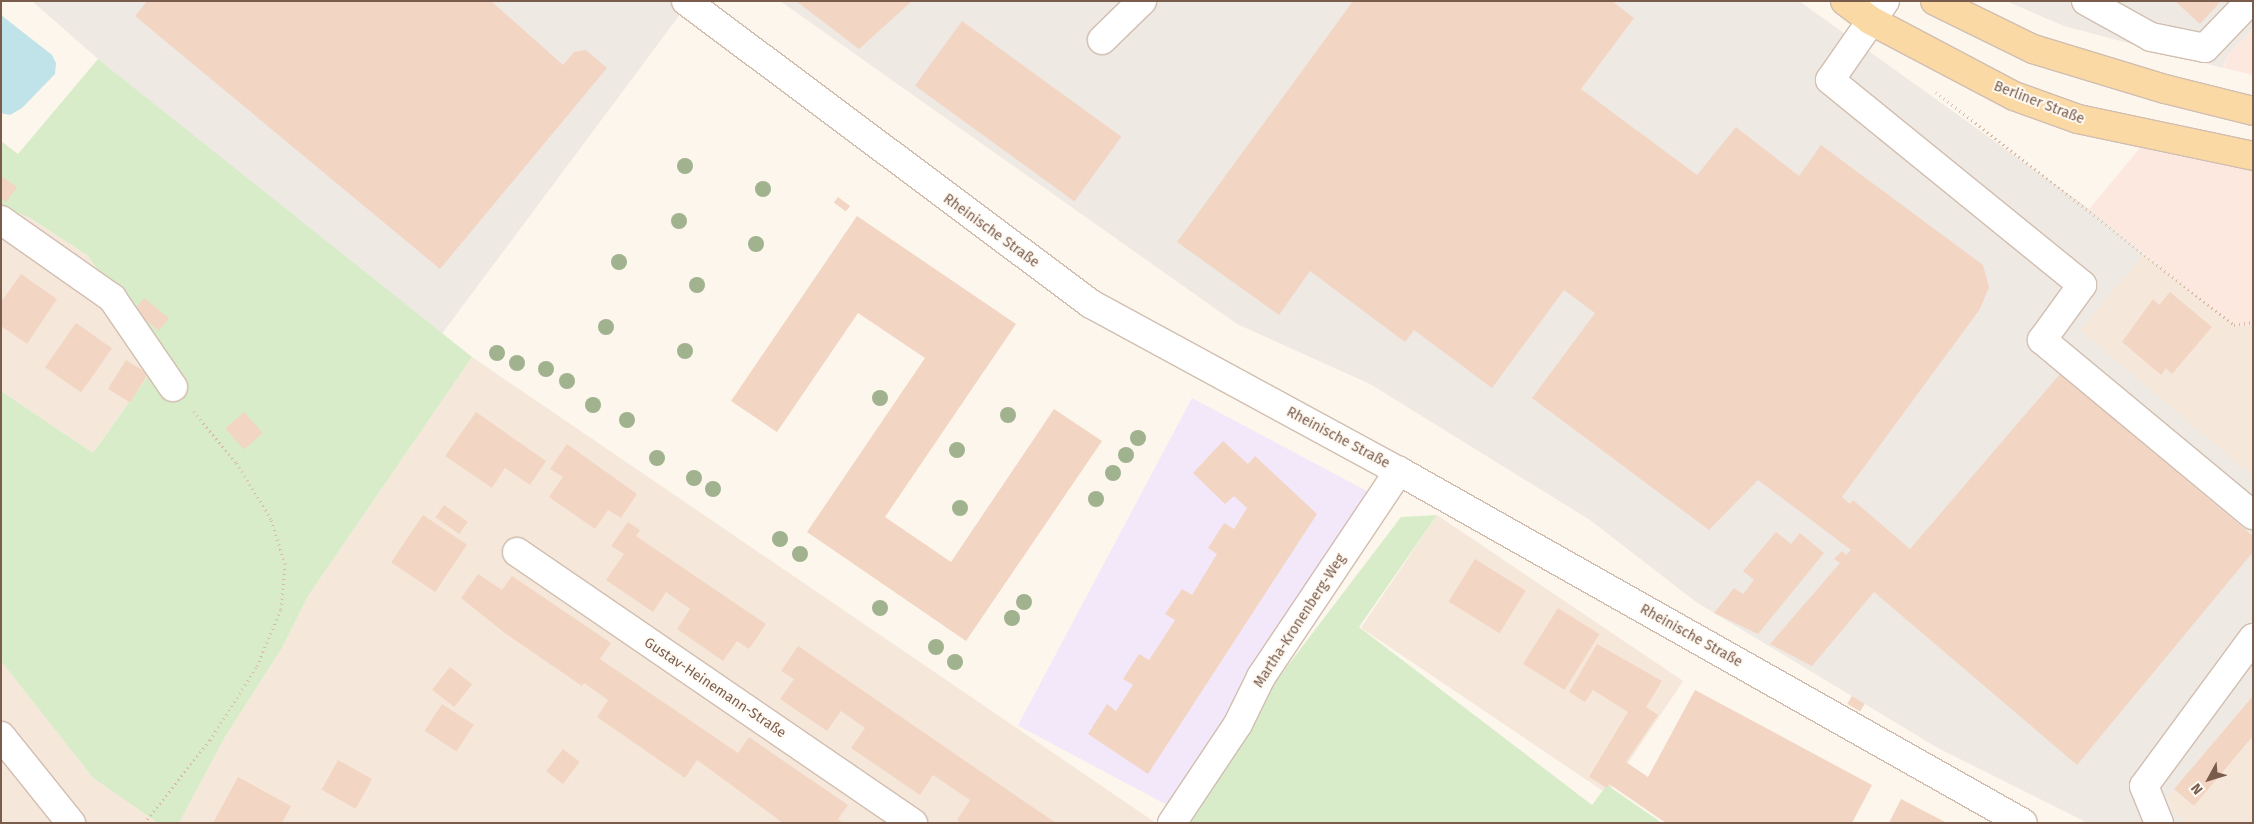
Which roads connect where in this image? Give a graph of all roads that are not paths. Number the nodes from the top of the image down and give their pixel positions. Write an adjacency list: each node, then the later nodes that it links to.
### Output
1 (686, 1): 13 (street, Rheinische Straße)
2 (1142, 1): 8 (street)
3 (1844, 1): 7 (main road, Berliner Straße)
4 (1935, 1): 9 (main road)
5 (2086, 1): 6 (street)
6 (2250, 1)
7 (1877, 11): 10 (main road, Berliner Straße); 14 (street)
8 (1102, 40)
9 (2253, 111)
10 (2253, 156)
11 (1, 220): 12 (street)
12 (173, 387)
13 (1399, 471): 20 (street, Martha-Kronenberg-Weg); 21 (street, Rheinische Straße)
14 (2253, 515)
15 (517, 552): 19 (street, Gustav-Heinemann-Straße)
16 (2253, 638): 22 (street)
17 (1, 736): 18 (street)
18 (70, 823)
19 (913, 823)
20 (1172, 823)
21 (2024, 823)
22 (2159, 823)

